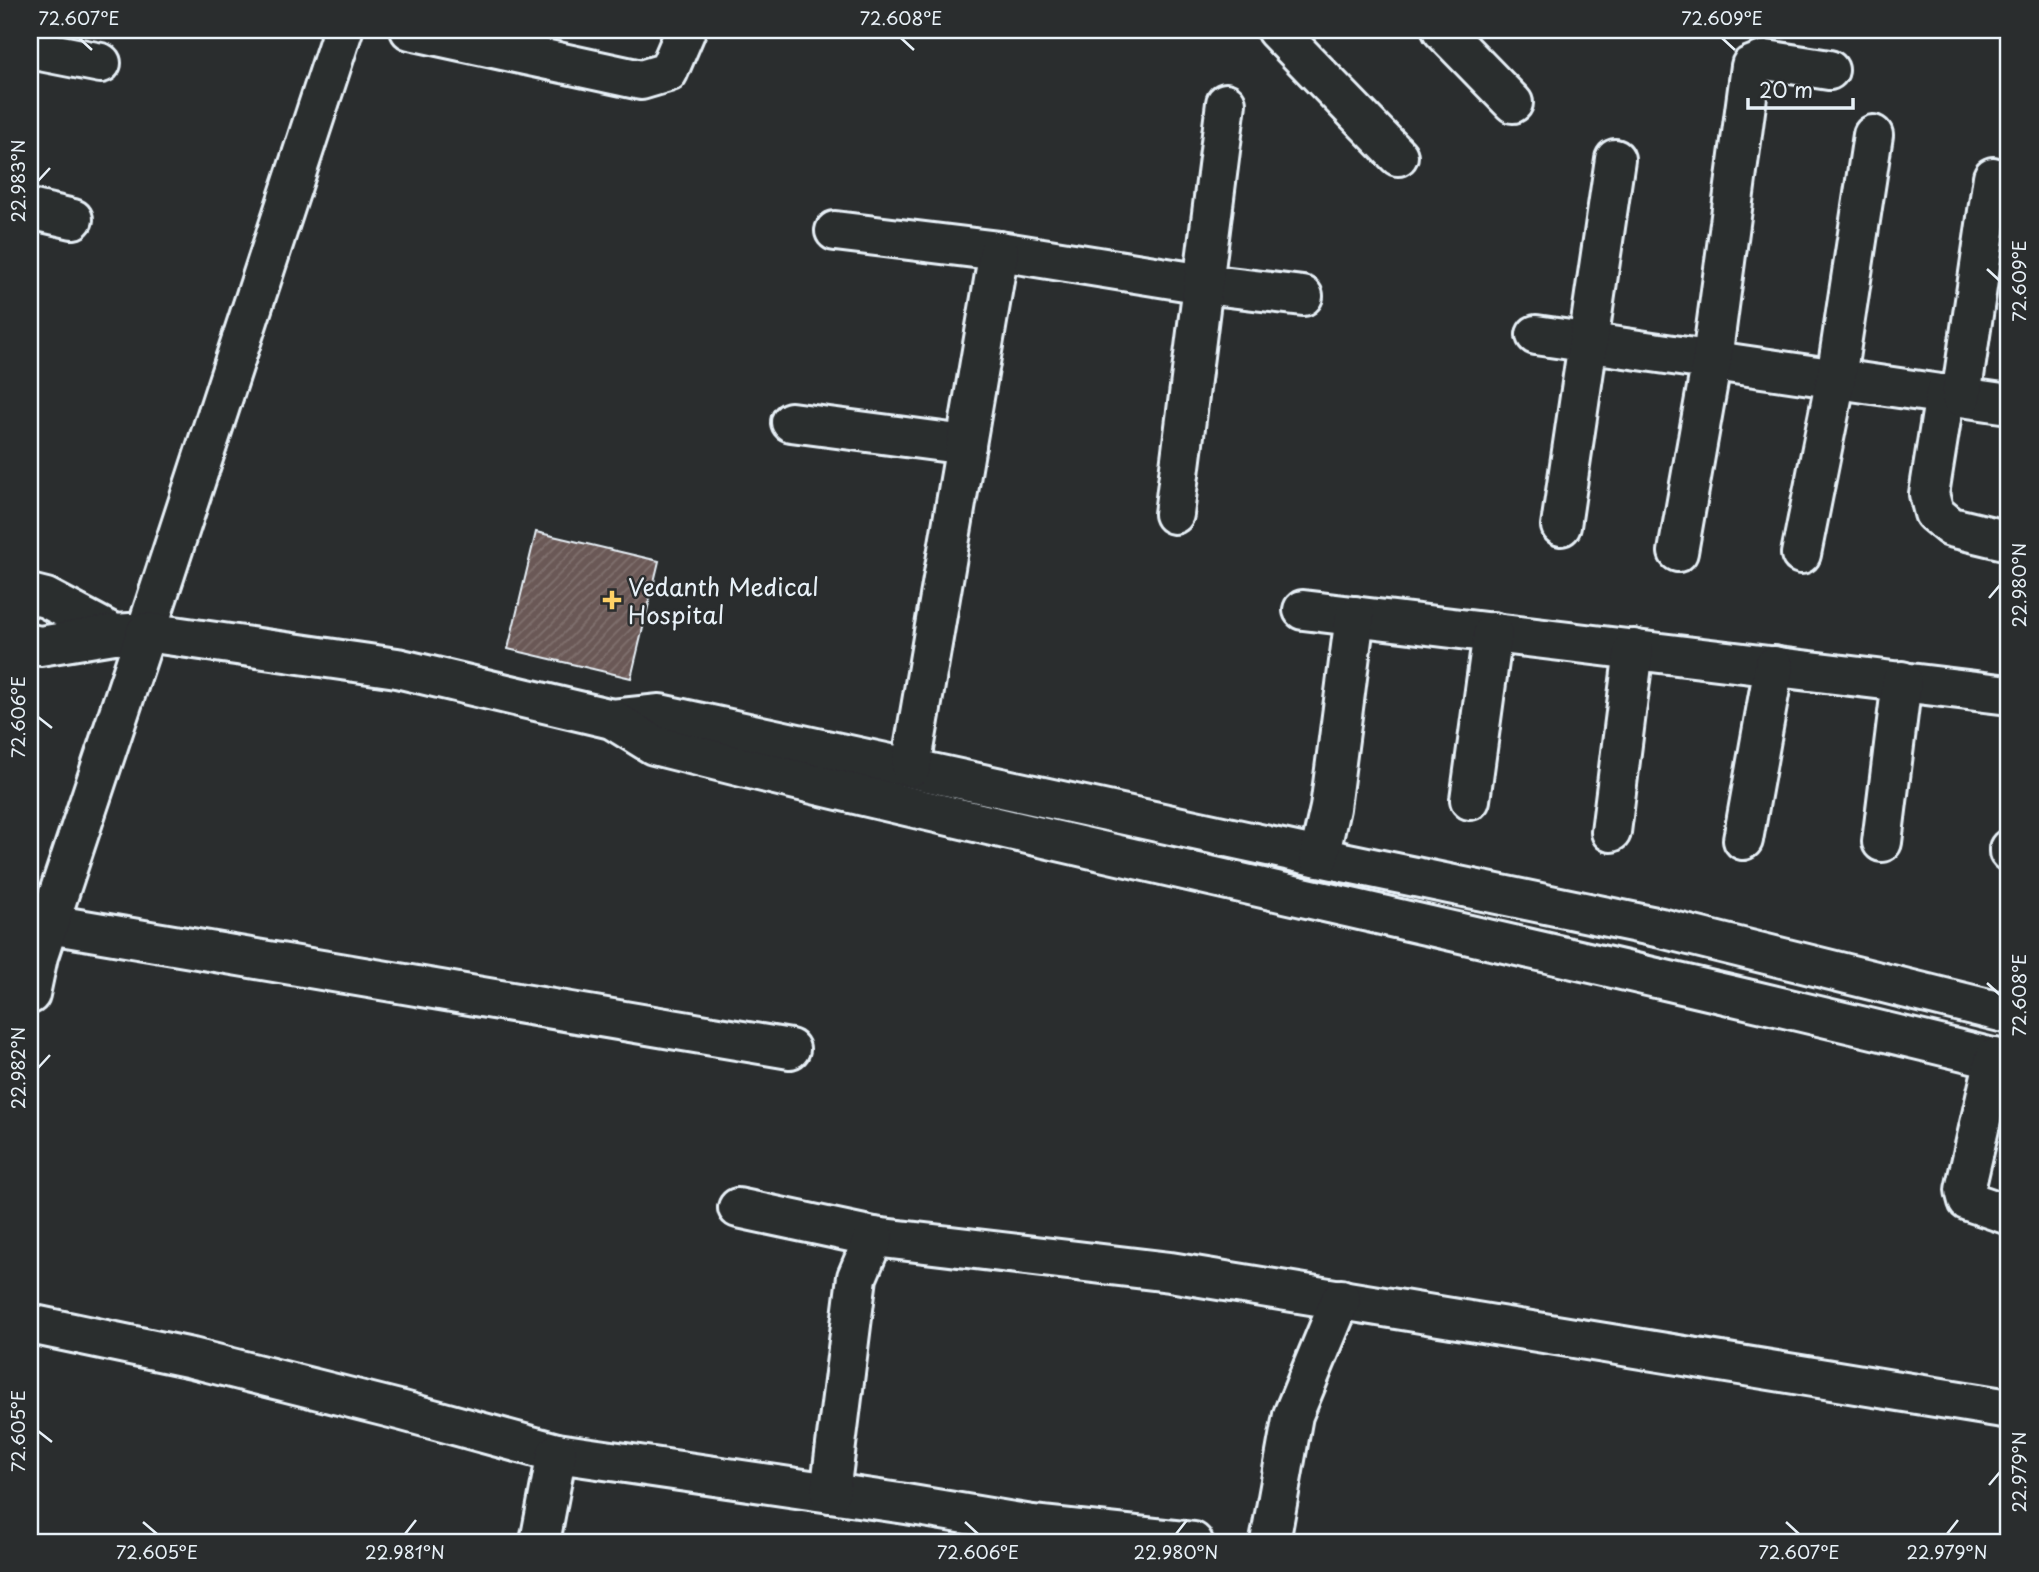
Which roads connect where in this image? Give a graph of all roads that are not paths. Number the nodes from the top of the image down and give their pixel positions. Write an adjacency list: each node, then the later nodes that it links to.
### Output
1 (343, 30): 38 (street)
2 (410, 30): 3 (street)
3 (686, 30)
4 (1276, 30): 12 (street)
5 (1442, 30): 10 (street)
6 (30, 49): 7 (street)
7 (101, 64)
8 (1829, 70): 23 (street)
9 (1226, 103): 19 (street)
10 (1513, 103)
11 (1873, 135): 24 (street)
12 (1398, 156)
13 (1615, 159): 22 (street)
14 (1993, 177): 25 (street)
15 (30, 209): 16 (street)
16 (73, 219)
17 (835, 231): 18 (street)
18 (999, 251): 19 (street); 28 (street)
19 (1204, 284): 20 (street); 29 (street)
20 (1303, 296)
21 (1536, 334): 22 (street)
22 (1588, 342): 23 (street); 30 (street)
23 (1712, 359): 24 (street); 32 (street)
24 (1836, 378): 25 (street); 33 (street)
25 (1953, 396): 26 (street); 31 (street)
26 (2009, 404)
27 (791, 422): 28 (street)
28 (966, 445): 45 (street)
29 (1174, 514)
30 (1561, 526)
31 (2009, 541)
32 (1678, 552)
33 (1801, 554)
34 (30, 594): 38 (street)
35 (1303, 610): 36 (street)
36 (1355, 616): 37 (street); 50 (street)
37 (1493, 632): 40 (street); 46 (street)
38 (130, 633): 39 (street); 44 (street); 51 (street)
39 (30, 644)
40 (1634, 649): 41 (street); 47 (street)
41 (1774, 666): 42 (street); 48 (street)
42 (1902, 681): 43 (street); 49 (street)
43 (2009, 695)
44 (612, 719): 45 (street); 55 (street)
45 (911, 767): 50 (street)
46 (1470, 800)
47 (1611, 832)
48 (1744, 840)
49 (1882, 842)
50 (1319, 857): 53 (street)
51 (49, 924): 52 (street); 54 (street)
52 (30, 993)
53 (2009, 1014)
54 (790, 1049)
55 (2002, 1060): 57 (street)
56 (738, 1208): 58 (street)
57 (2009, 1215)
58 (874, 1237): 59 (street); 63 (street)
59 (1341, 1299): 61 (street); 67 (street)
60 (30, 1324): 62 (street)
61 (2009, 1409)
62 (557, 1453): 63 (street); 65 (street)
63 (830, 1493): 64 (street)
64 (1030, 1534): 66 (street)
65 (540, 1542)
66 (1193, 1542)
67 (1270, 1542)

